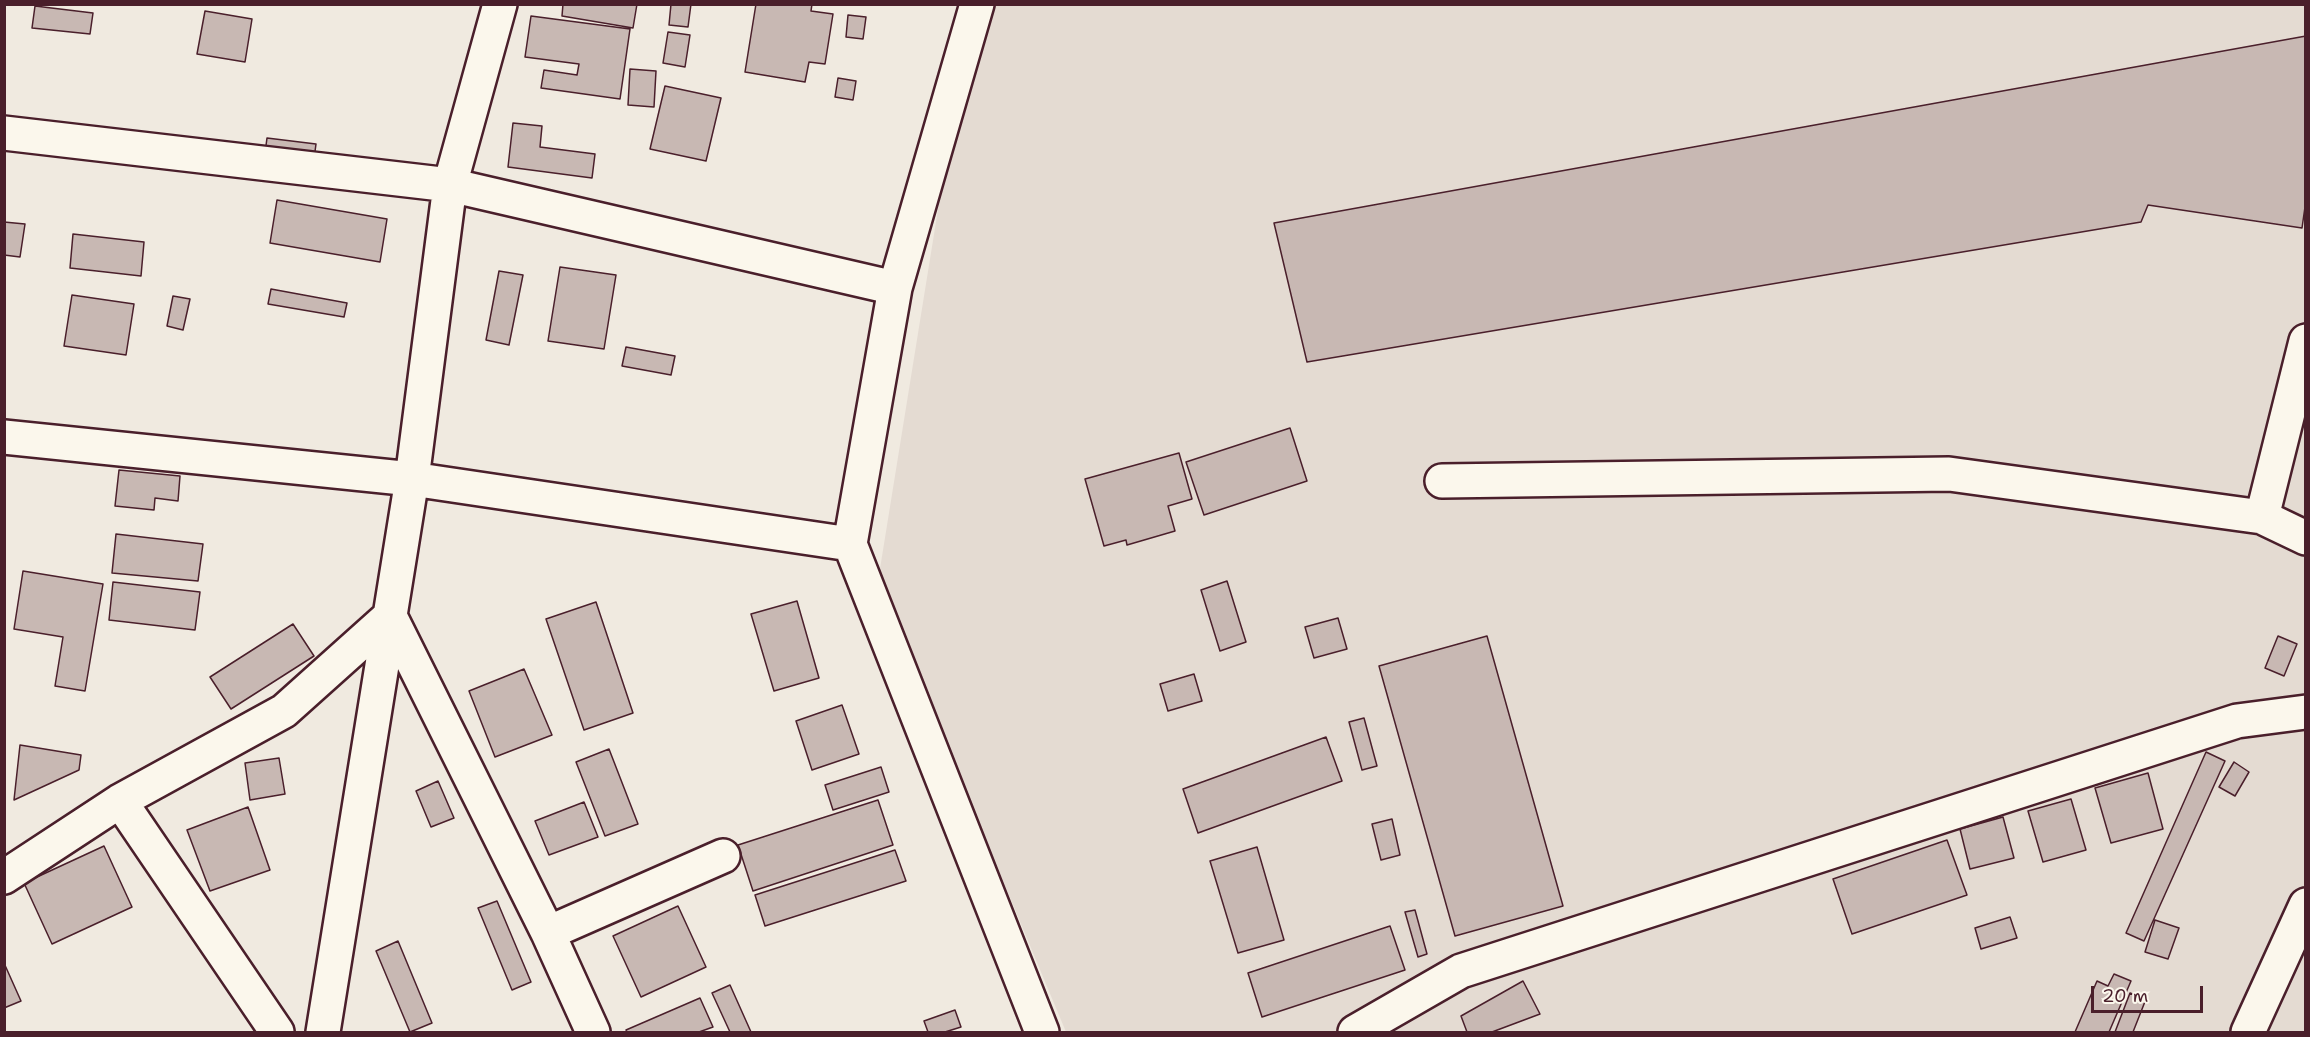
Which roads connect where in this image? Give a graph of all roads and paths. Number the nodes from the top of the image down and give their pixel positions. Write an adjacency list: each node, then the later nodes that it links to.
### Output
1 (500, 4): 4 (street)
2 (977, 4): 5 (street)
3 (4, 133): 4 (street)
4 (450, 185): 5 (street); 8 (street)
5 (896, 288): 12 (street)
6 (2306, 341): 10 (street)
7 (4, 437): 8 (street)
8 (412, 479): 12 (street); 13 (street)
9 (1442, 481): 10 (street)
10 (2262, 517): 11 (street)
11 (2306, 538)
12 (850, 544): 23 (street)
13 (390, 616): 15 (street); 19 (street); 21 (street)
14 (2306, 712): 24 (street)
15 (120, 801): 17 (street); 20 (street)
16 (723, 856): 19 (street)
17 (4, 877)
18 (2306, 905): 25 (street)
19 (548, 933): 22 (street)
20 (277, 1032)
21 (323, 1032)
22 (593, 1032)
23 (1042, 1032)
24 (1355, 1032)
25 (2248, 1032)

